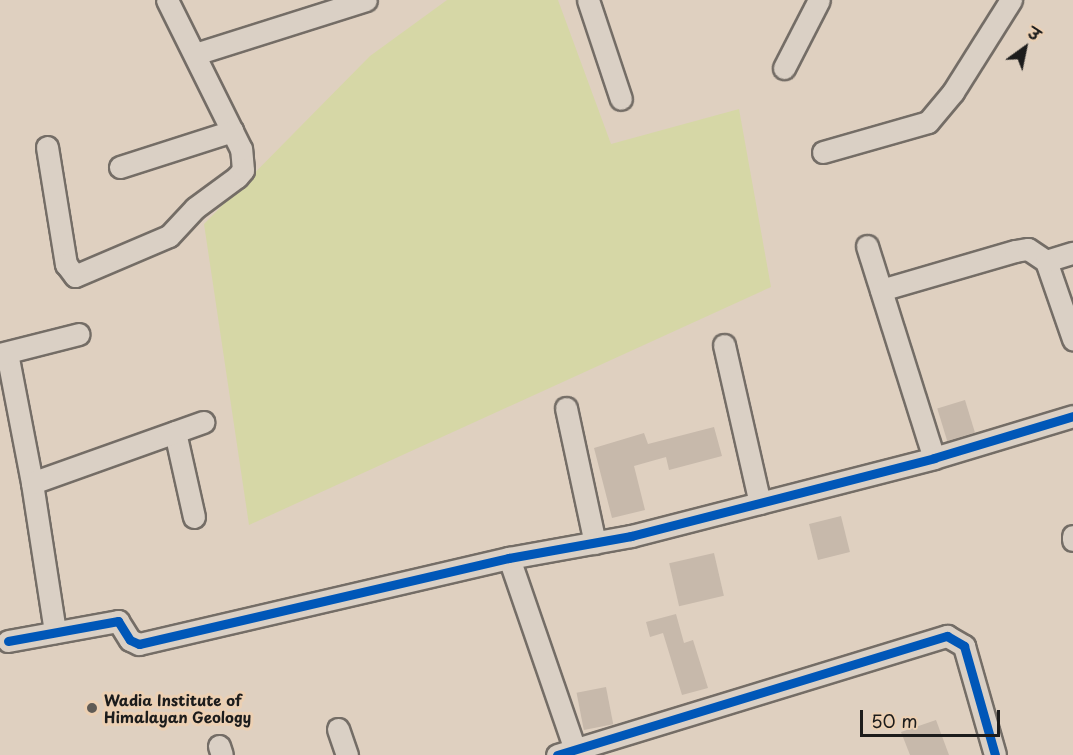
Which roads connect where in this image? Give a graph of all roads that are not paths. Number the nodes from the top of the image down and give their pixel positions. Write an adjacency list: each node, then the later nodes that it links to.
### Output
1 (167, 0): 6 (street)
2 (366, 0): 6 (street)
3 (588, 0): 8 (street)
4 (819, 0): 7 (street)
5 (1011, 0): 11 (street)
6 (195, 54): 9 (street)
7 (784, 68)
8 (621, 99)
9 (232, 131): 10 (street); 12 (street)
10 (46, 147)
11 (823, 152)
12 (120, 167)
13 (867, 246): 16 (street)
14 (1073, 253): 15 (street)
15 (1046, 261): 16 (street); 18 (street)
16 (881, 290): 25 (street)
17 (79, 334): 20 (street)
18 (1073, 339)
19 (724, 345): 27 (street)
20 (3, 354): 26 (street)
21 (566, 408): 29 (street)
22 (1073, 416): 25 (street)
23 (203, 422): 24 (street)
24 (175, 432): 26 (street); 28 (street)
25 (934, 458): 27 (street)
26 (32, 483): 31 (street)
27 (760, 503): 29 (street)
28 (194, 517)
29 (595, 543): 30 (street)
30 (509, 558): 31 (street); 34 (street)
31 (55, 632): 32 (street)
32 (8, 641)
33 (338, 729): 35 (street)
34 (570, 753): 36 (street)
35 (347, 755)
36 (995, 755)

